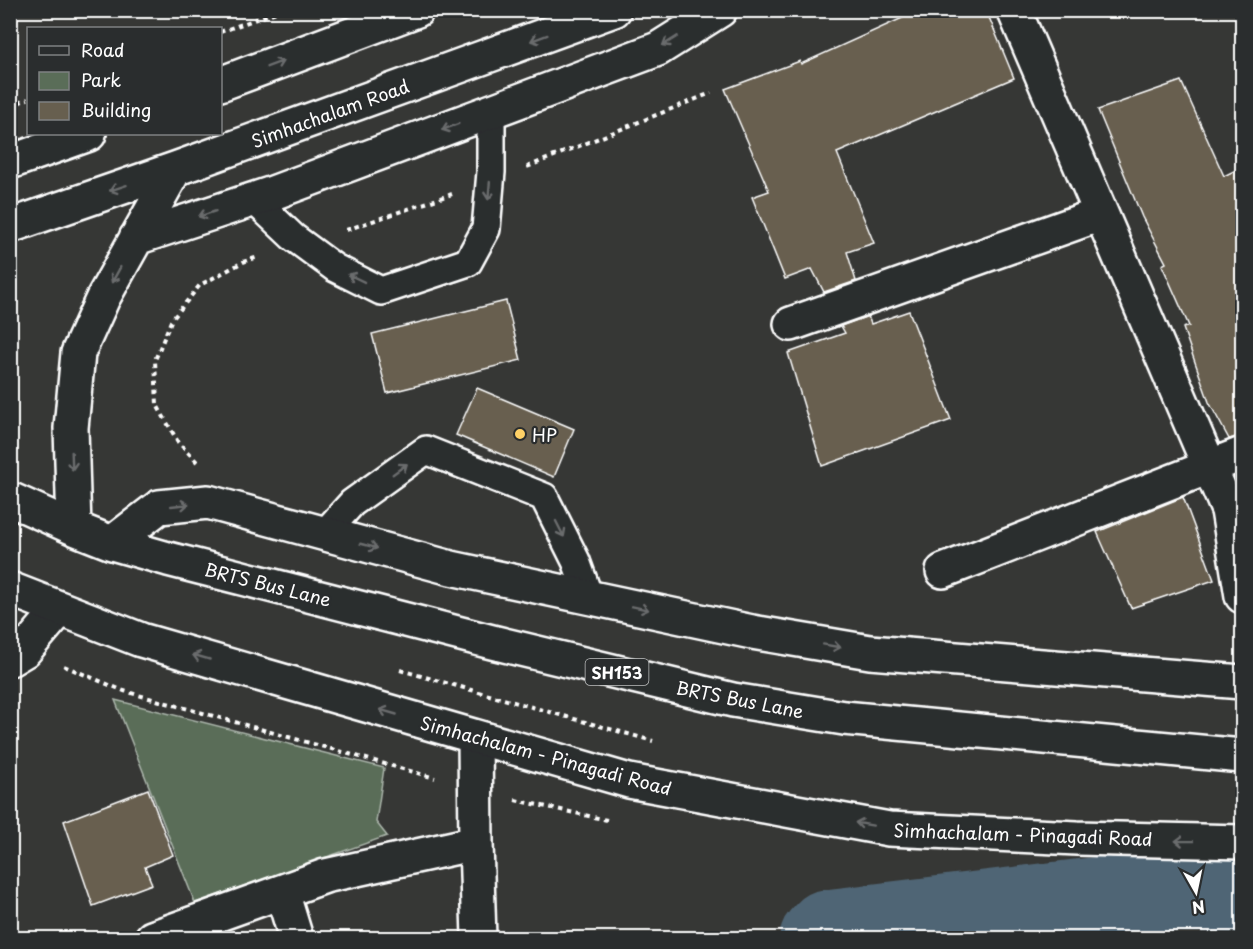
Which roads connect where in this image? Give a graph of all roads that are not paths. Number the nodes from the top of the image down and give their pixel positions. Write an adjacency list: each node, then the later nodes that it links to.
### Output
1 (417, 10): 5 (main road, one-way to 1)
2 (614, 10): 9 (main road, Simhachalam Road, one-way to 9)
3 (720, 10): 6 (main road, one-way to 6)
4 (1014, 10): 11 (main road)
5 (222, 83)
6 (491, 111): 10 (main road, one-way to 10); 10 (lane, one-way to 10)
7 (86, 135): 8 (main road)
8 (10, 162)
9 (176, 169): 12 (main road, Simhachalam Road, one-way to 12); 13 (main road)
10 (253, 199): 13 (main road, one-way to 13)
11 (1101, 214): 14 (main road); 16 (main road)
12 (10, 226)
13 (136, 238): 18 (main road, one-way to 18)
14 (791, 324)
15 (1242, 454): 16 (main road)
16 (1209, 467): 21 (main road); 23 (main road)
17 (10, 499): 18 (main road, BRTS Bus Lane / SH153)
18 (74, 528): 20 (main road, BRTS Bus Lane / SH153)
19 (324, 534): 20 (main road, one-way to 19); 24 (main road, one-way to 24); 24 (lane, one-way to 24)
20 (112, 543): 29 (main road, BRTS Bus Lane / SH153)
21 (943, 571)
22 (10, 589): 25 (main road, Simhachalam - Pinagadi Road)
23 (1242, 596)
24 (590, 597): 27 (main road, one-way to 27)
25 (60, 609): 26 (main road); 28 (main road, Simhachalam - Pinagadi Road, one-way to 25)
26 (10, 659)
27 (1242, 682)
28 (475, 738): 30 (main road, Simhachalam - Pinagadi Road, one-way to 28); 31 (main road)
29 (1242, 756)
30 (1242, 842)
31 (476, 843): 32 (main road); 35 (main road)
32 (282, 892): 33 (main road); 34 (main road)
33 (152, 939)
34 (296, 939)
35 (479, 939)

